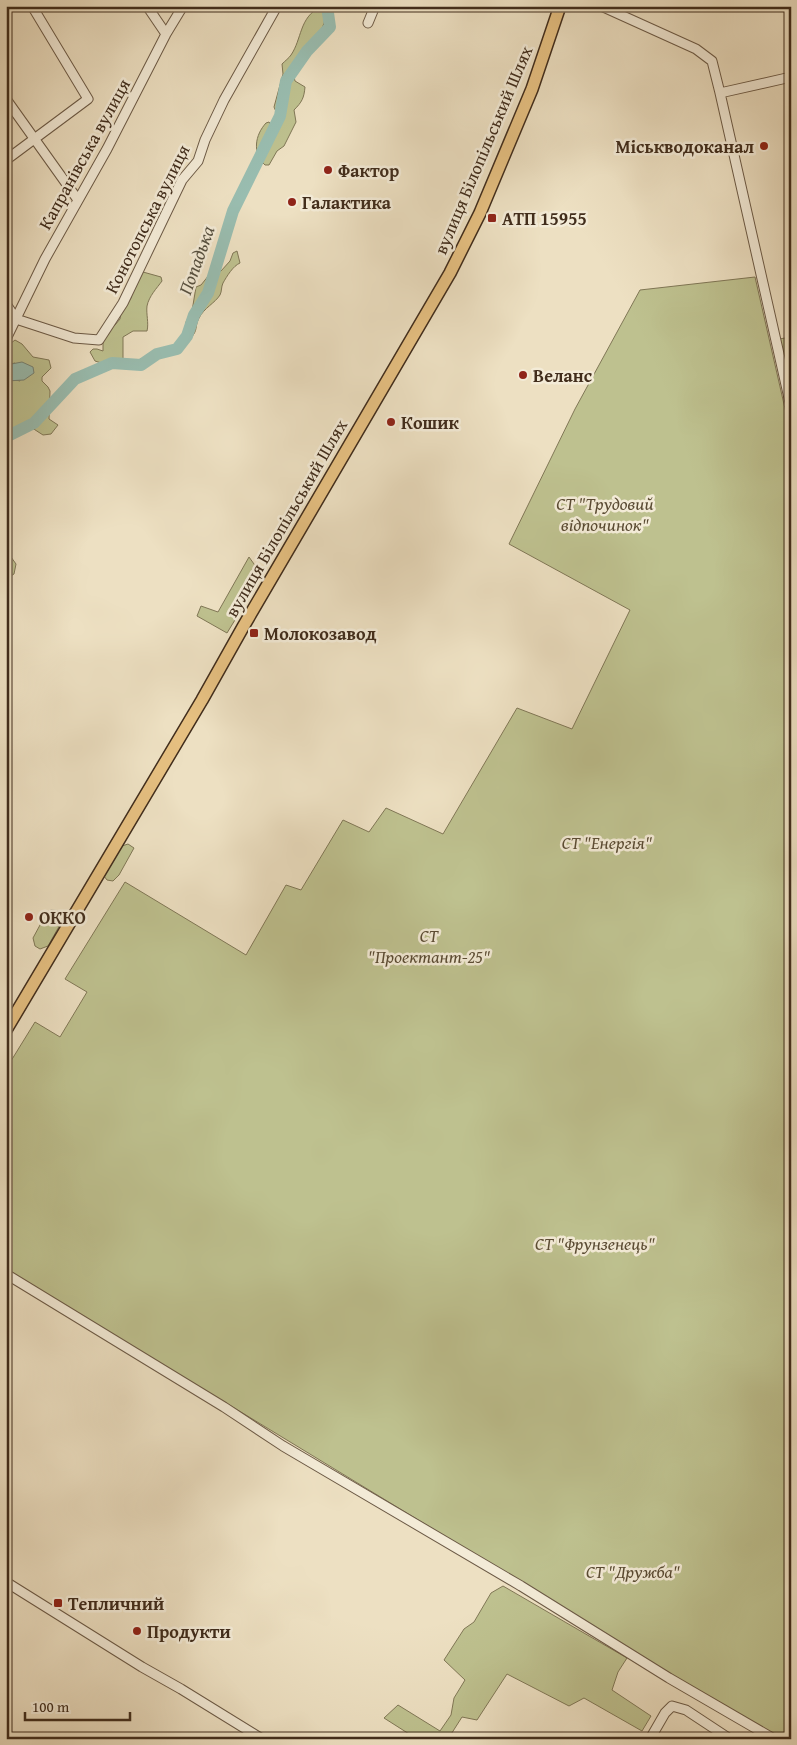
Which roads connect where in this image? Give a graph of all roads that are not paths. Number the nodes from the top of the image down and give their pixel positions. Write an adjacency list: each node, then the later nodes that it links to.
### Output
1 (32, 6): 13 (street)
2 (147, 6): 9 (street)
3 (183, 6): 9 (street, Капранівська вулиця)
4 (278, 6): 17 (street, Конотопська вулиця)
5 (375, 6): 8 (street)
6 (560, 6): 20 (main road, вулиця Білопільський Шлях)
7 (601, 6): 11 (street)
8 (368, 23)
9 (166, 34): 15 (street, Капранівська вулиця)
10 (791, 77): 11 (street)
11 (720, 93): 19 (street)
12 (6, 99): 13 (street)
13 (34, 140): 14 (street); 15 (street)
14 (6, 160)
15 (78, 200): 17 (street, Капранівська вулиця)
16 (6, 304): 17 (street)
17 (16, 318): 18 (street, Капранівська вулиця)
18 (6, 339)
19 (791, 407)
20 (8, 1024)
21 (6, 1274): 26 (street)
22 (6, 1582): 23 (street)
23 (262, 1739)
24 (650, 1739): 25 (street)
25 (730, 1739)
26 (774, 1739)

